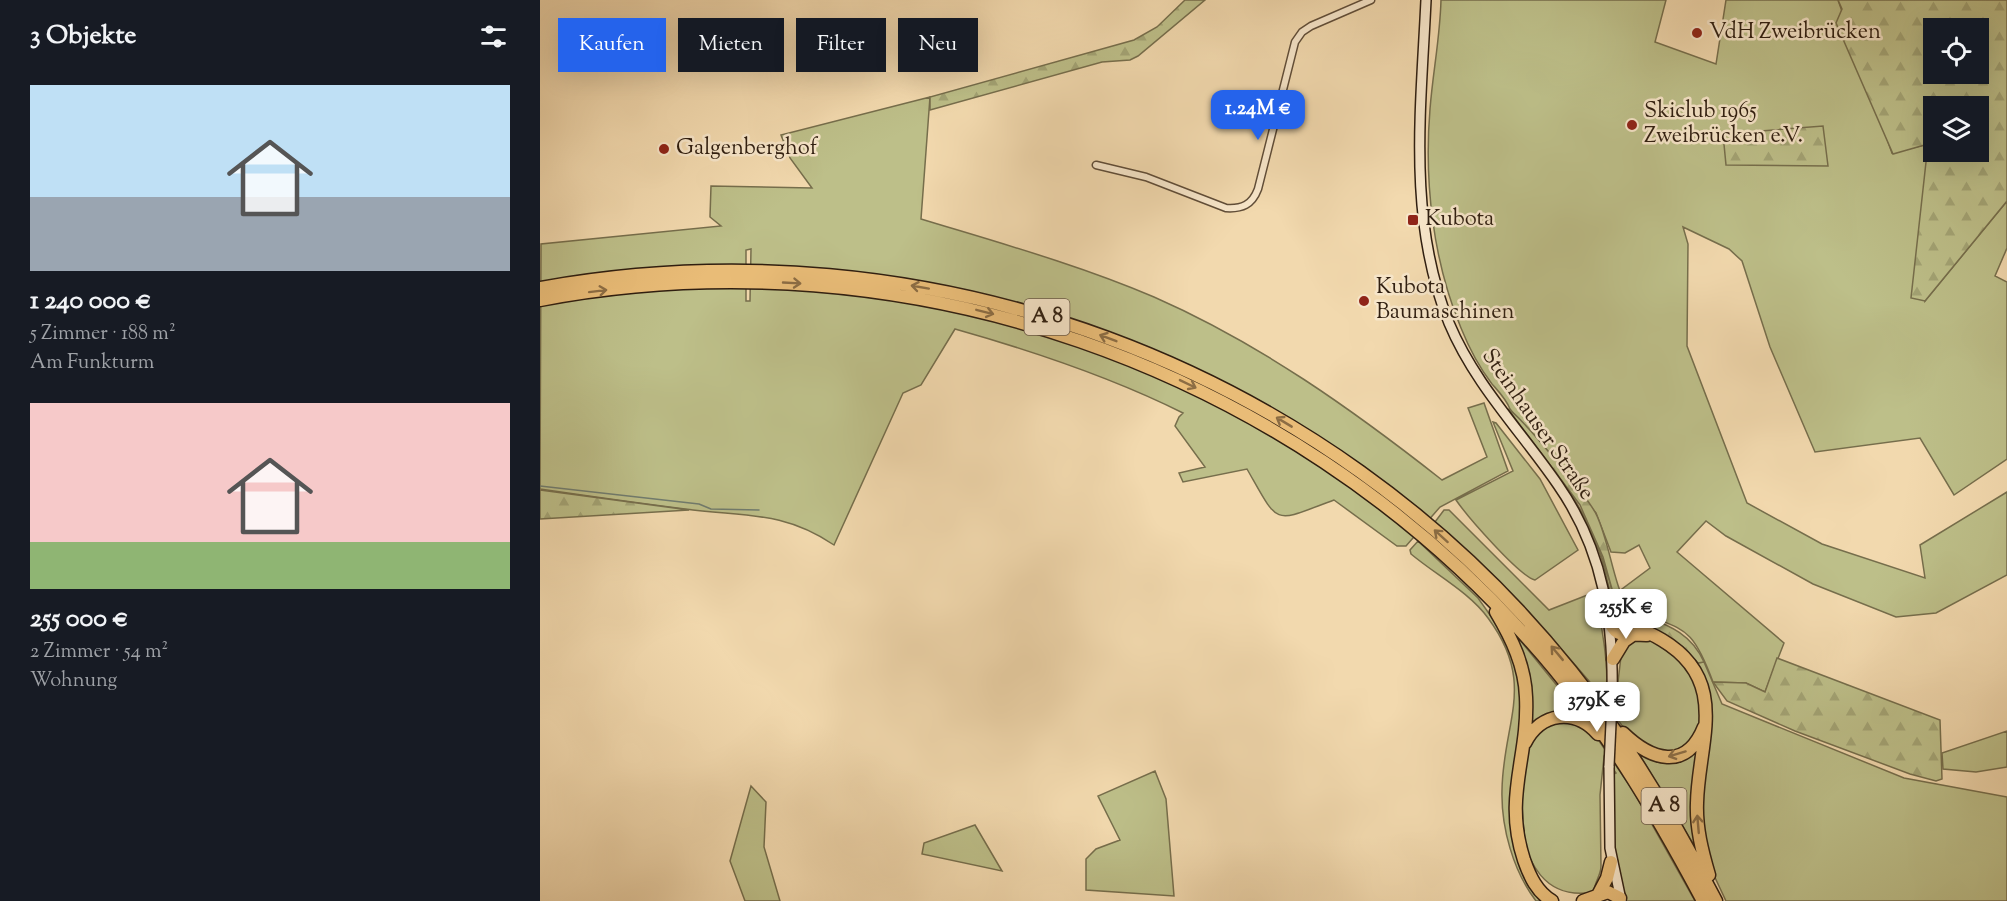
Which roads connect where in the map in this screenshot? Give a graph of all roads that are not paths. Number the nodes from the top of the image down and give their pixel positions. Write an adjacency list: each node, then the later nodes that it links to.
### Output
1 (1371, 0): 3 (street)
2 (1426, 0): 7 (main road, Steinhauser Straße)
3 (1096, 165)
4 (540, 288): 11 (highway, A 8, one-way to 4)
5 (540, 300): 6 (highway, A 8, one-way to 6)
6 (1481, 589): 13 (highway); 14 (highway, A 8)
7 (1611, 624): 8 (highway); 9 (highway); 10 (main road, Steinhauser Straße)
8 (1634, 634): 9 (highway); 10 (highway)
9 (1659, 639): 12 (highway)
10 (1612, 659): 15 (main road, Steinhauser Straße, bridge)
11 (1605, 716): 12 (highway, one-way to 11); 21 (highway, A 8)
12 (1706, 724): 21 (highway, one-way to 12)
13 (1521, 753): 14 (highway); 18 (highway)
14 (1624, 764): 20 (highway, A 8)
15 (1611, 862): 16 (highway); 17 (main road, Steinhauser Straße)
16 (1601, 898): 17 (highway); 19 (highway)
17 (1620, 900)
18 (1552, 901)
19 (1583, 901)
20 (1703, 901)
21 (1716, 901)

